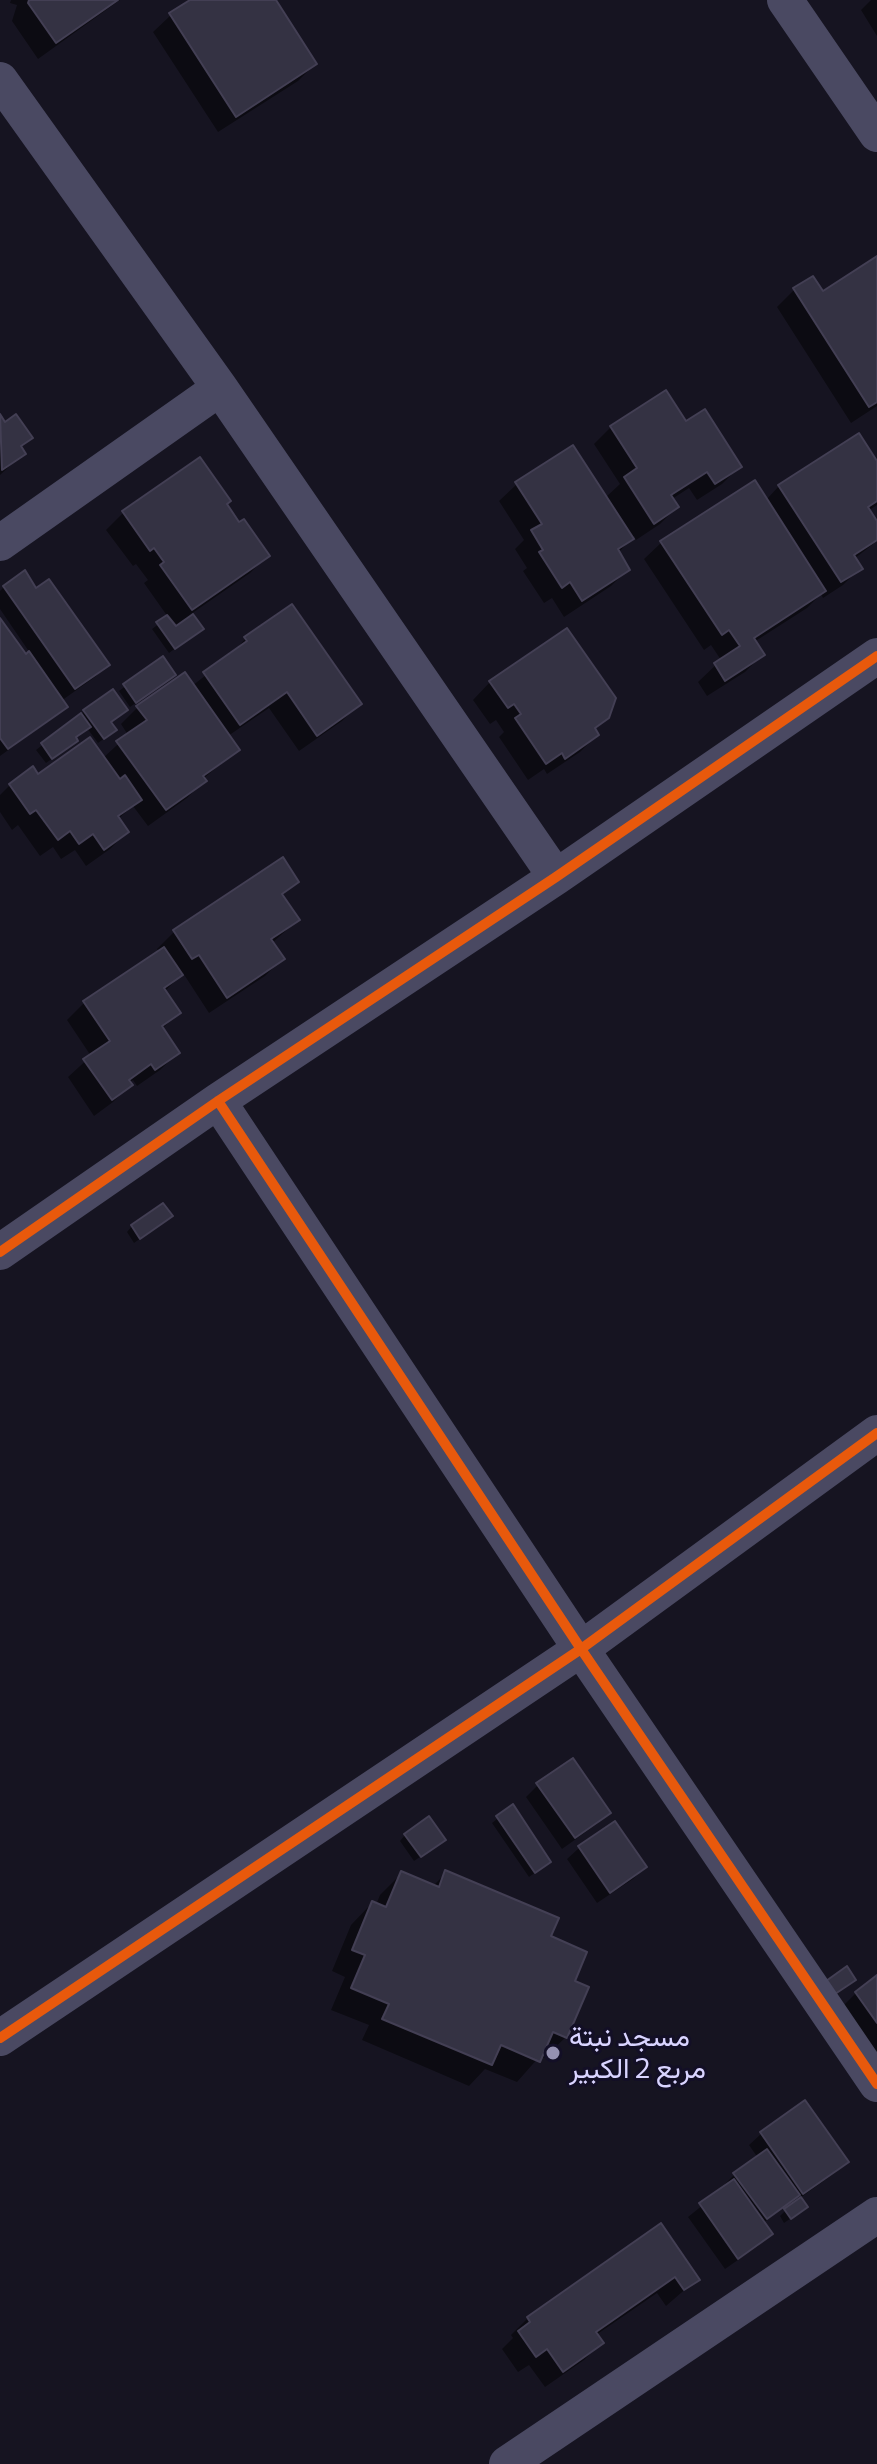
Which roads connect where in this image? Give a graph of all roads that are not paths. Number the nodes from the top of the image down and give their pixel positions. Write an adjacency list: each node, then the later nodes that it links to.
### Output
1 (785, 0): 3 (street)
2 (0, 80): 4 (street)
3 (877, 134)
4 (220, 388): 5 (street); 7 (street)
5 (0, 543)
6 (877, 656): 7 (street)
7 (556, 877): 8 (street)
8 (218, 1101): 9 (street); 11 (street)
9 (0, 1252)
10 (877, 1433): 11 (street)
11 (581, 1649): 12 (street); 13 (street)
12 (0, 2038)
13 (877, 2084)
14 (877, 2215): 15 (street)
15 (507, 2464)

